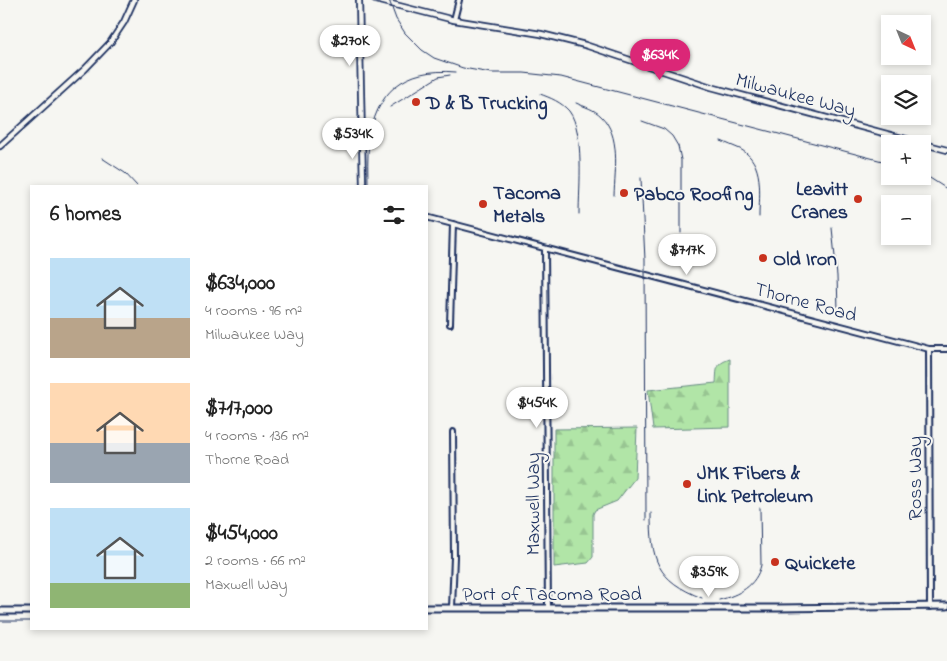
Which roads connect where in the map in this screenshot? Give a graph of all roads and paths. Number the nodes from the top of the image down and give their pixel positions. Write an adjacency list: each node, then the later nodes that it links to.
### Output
1 (134, 0): 6 (street)
2 (359, 0): 8 (street)
3 (376, 0): 5 (street, Milwaukee Way)
4 (459, 0): 5 (street)
5 (454, 20): 7 (street, Milwaukee Way)
6 (0, 146)
7 (947, 150)
8 (363, 185)
9 (428, 218): 10 (street, Thorne Road)
10 (453, 224): 11 (street, Thorne Road); 12 (street)
11 (546, 249): 13 (street, Thorne Road); 20 (street, Maxwell Way)
12 (450, 324)
13 (929, 349): 14 (street, Thorne Road); 17 (street, Ross Way)
14 (947, 349)
15 (453, 432): 19 (street)
16 (947, 606): 17 (main road, Port of Tacoma Road)
17 (930, 607): 20 (main road, Port of Tacoma Road)
18 (428, 608): 19 (main road, Port of Tacoma Road)
19 (452, 608): 20 (main road, Port of Tacoma Road)
20 (548, 608)
21 (0, 611): 22 (main road)
22 (30, 611)

